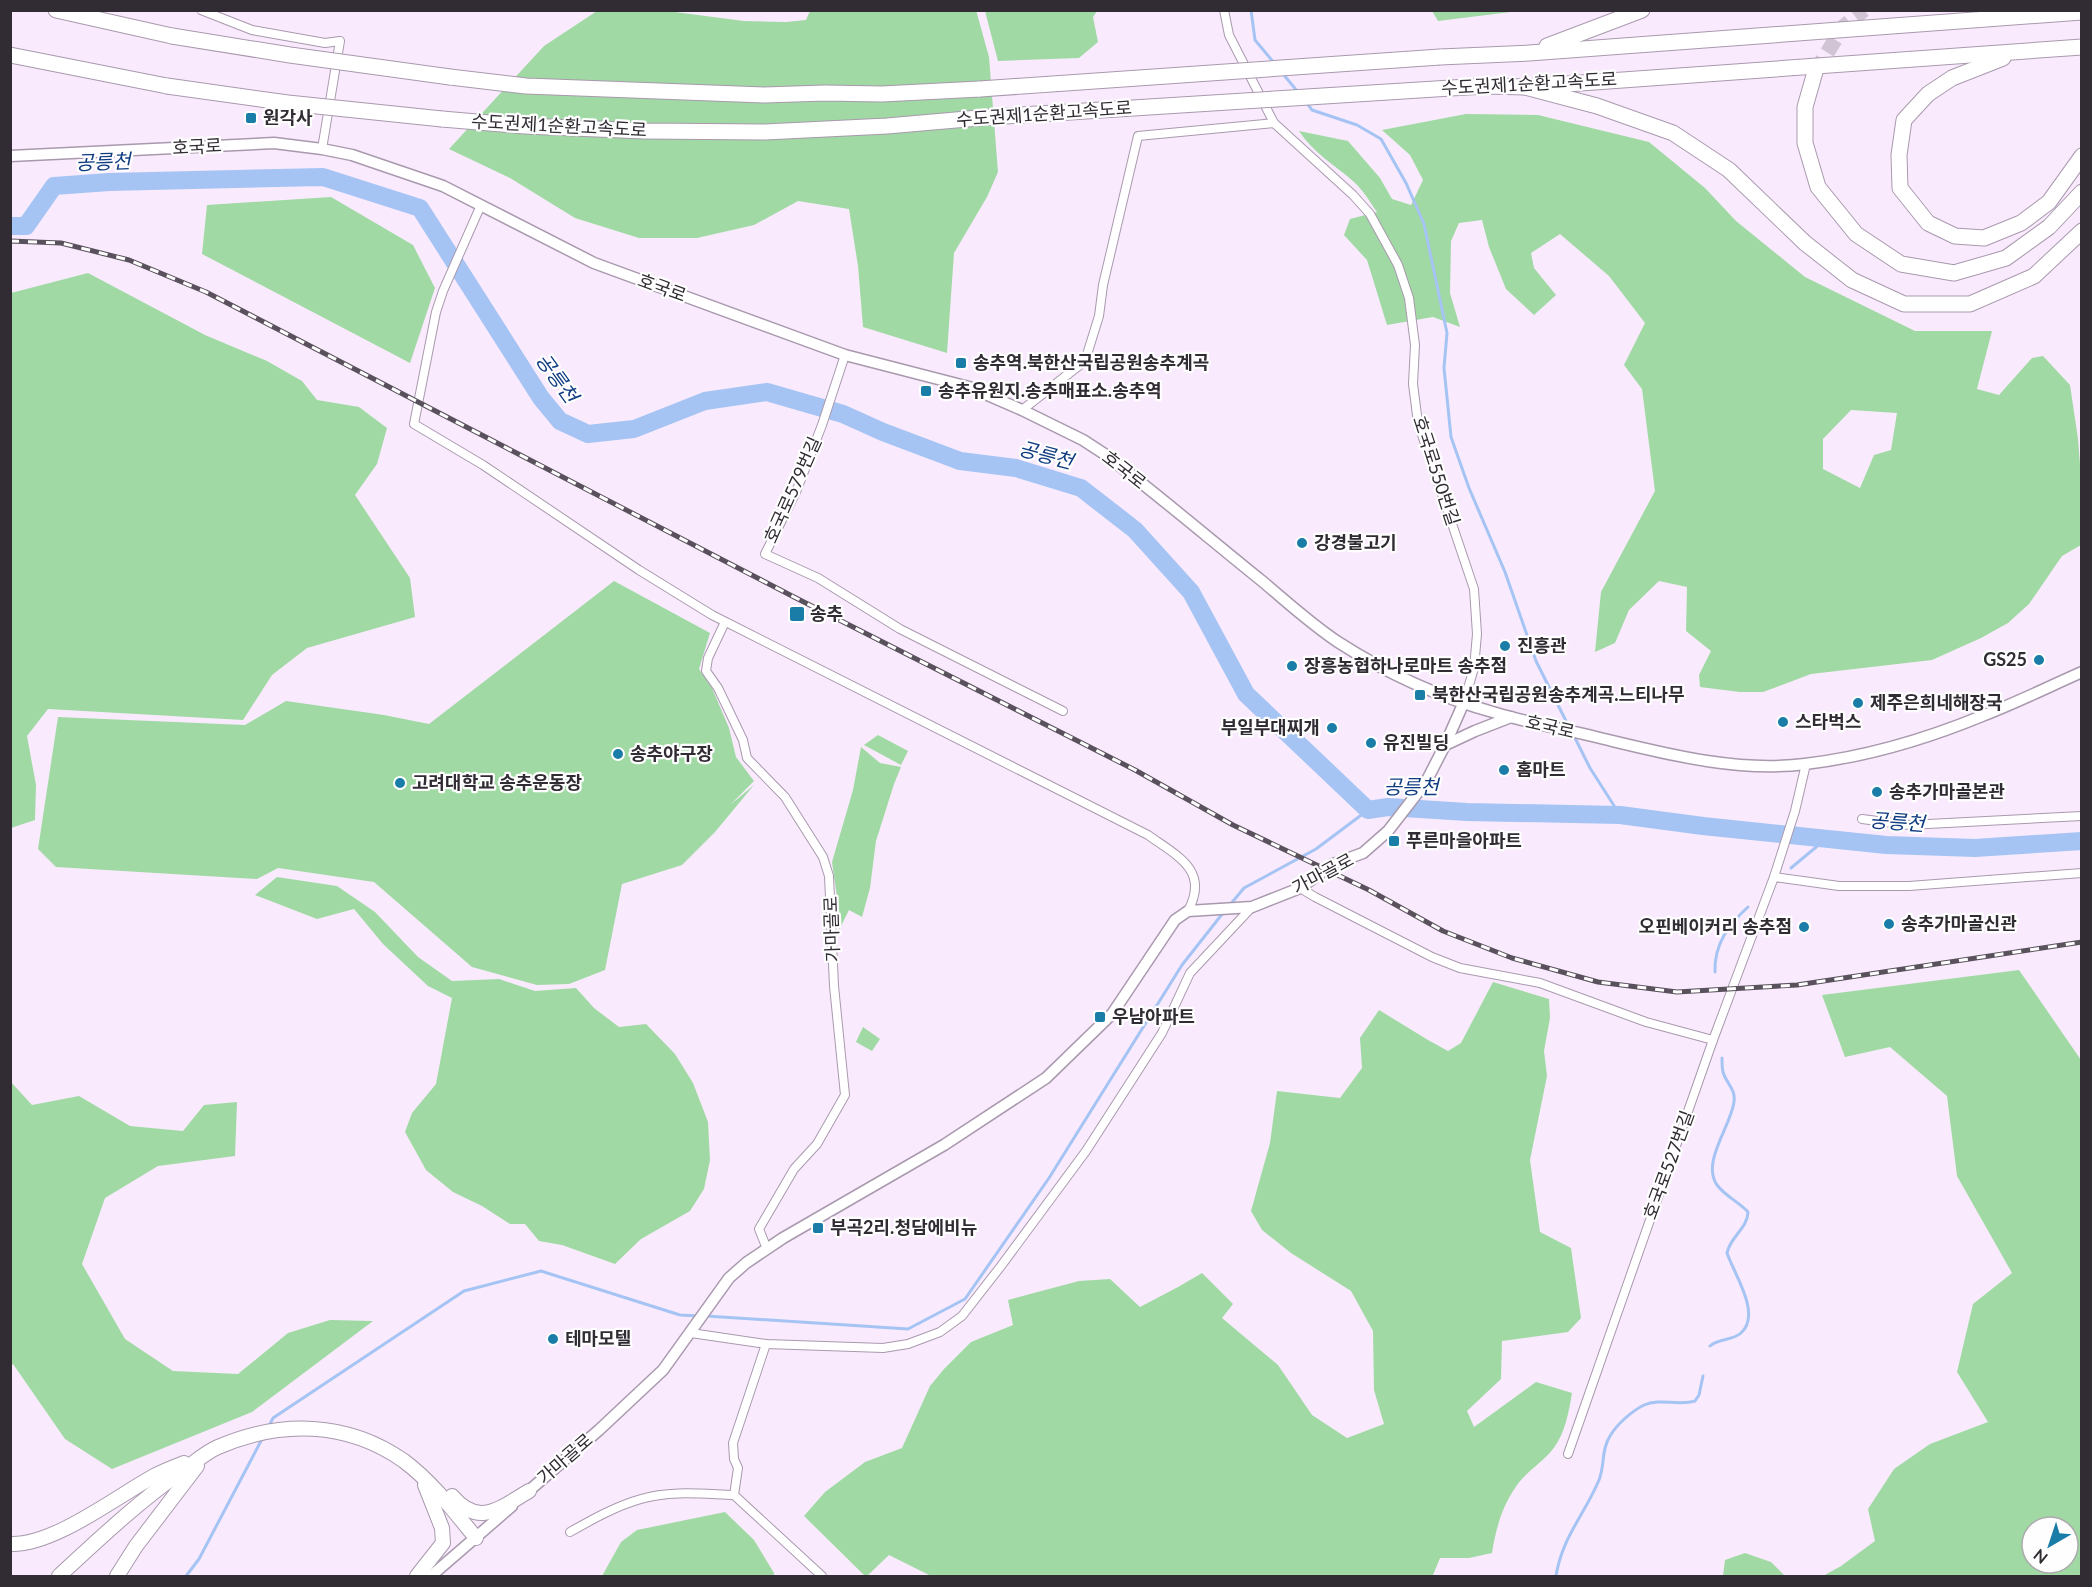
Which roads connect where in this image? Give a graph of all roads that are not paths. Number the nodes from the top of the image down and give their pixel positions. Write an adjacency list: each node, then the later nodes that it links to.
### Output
1 (56, 10): 8 (highway, 수도권제1순환고속도로, bridge)
2 (201, 10): 13 (street)
3 (1224, 10): 12 (street, 호국로550번길)
4 (1642, 10): 8 (highway)
5 (2082, 12): 8 (highway, 수도권제1순환고속도로)
6 (2082, 47): 7 (highway, 수도권제1순환고속도로)
7 (2021, 52): 11 (highway, 수도권제1순환고속도로); 15 (highway)
8 (1529, 53)
9 (10, 55): 11 (highway, 수도권제1순환고속도로, bridge)
10 (1815, 72): 16 (highway)
11 (1525, 87): 18 (highway)
12 (1274, 123): 20 (street); 23 (street, 호국로550번길)
13 (322, 149): 14 (street, 호국로); 17 (street, 호국로)
14 (10, 156)
15 (2082, 156)
16 (2082, 192)
17 (481, 205): 19 (street, 호국로); 21 (street)
18 (2082, 231)
19 (845, 355): 20 (street, 호국로); 24 (street, 호국로579번길)
20 (1022, 410): 23 (street, 호국로)
21 (725, 622): 34 (street); 36 (street, 가마골로)
22 (2082, 672): 27 (street, 호국로)
23 (1464, 702): 25 (street, 호국로); 26 (street)
24 (1063, 711)
25 (1511, 717): 26 (street); 27 (street, 호국로)
26 (1445, 745): 32 (street, 가마골로)
27 (1806, 764): 31 (street, 호국로527번길)
28 (2082, 816): 29 (street)
29 (1862, 819)
30 (2082, 873): 31 (street)
31 (1774, 877): 35 (street, 호국로527번길)
32 (1300, 888): 33 (street, 가마골로); 35 (street)
33 (1252, 907): 34 (street, 가마골로); 38 (street)
34 (1192, 911): 36 (street)
35 (1713, 1040): 40 (street, 호국로527번길)
36 (766, 1250): 37 (street, 가마골로)
37 (691, 1333): 38 (street); 42 (street, 가마골로)
38 (766, 1344): 43 (street)
39 (205, 1454): 41 (highway); 46 (highway); 47 (highway); 48 (highway); 49 (highway)
40 (1568, 1454)
41 (422, 1477): 42 (highway); 45 (highway); 50 (highway)
42 (529, 1491): 45 (street, 가마골로)
43 (734, 1496): 44 (street); 52 (street)
44 (570, 1532)
45 (476, 1538): 51 (street, 가마골로)
46 (10, 1544)
47 (59, 1576)
48 (73, 1576)
49 (117, 1576)
50 (417, 1576)
51 (431, 1576)
52 (822, 1576)

